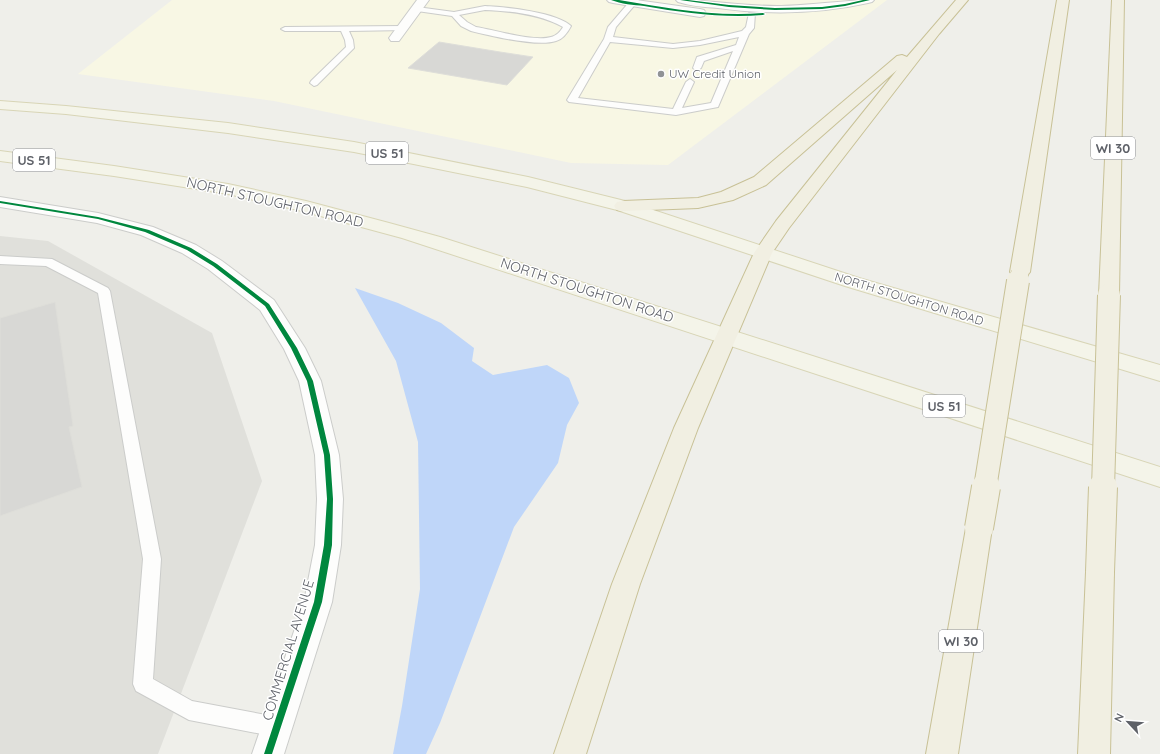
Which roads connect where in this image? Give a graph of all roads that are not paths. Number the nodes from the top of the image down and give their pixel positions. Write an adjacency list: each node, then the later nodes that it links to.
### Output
1 (613, 0): 7 (street)
2 (682, 0): 9 (street)
3 (868, 0): 9 (street)
4 (962, 0): 14 (highway)
5 (1063, 0): 35 (highway, WI 30, bridge)
6 (1118, 0): 36 (highway, WI 30, bridge)
7 (634, 2): 11 (street); 17 (lane)
8 (420, 4): 10 (lane); 15 (street)
9 (789, 10): 11 (street)
10 (454, 14): 10 (lane)
11 (752, 15): 16 (lane)
12 (285, 29): 13 (lane)
13 (344, 29): 15 (lane); 21 (lane)
14 (935, 31): 26 (highway); 27 (highway)
15 (399, 33)
16 (745, 33): 17 (lane); 18 (lane)
17 (608, 39): 23 (lane)
18 (740, 46): 19 (lane); 23 (lane)
19 (697, 68)
20 (690, 82): 23 (lane)
21 (314, 83)
22 (0, 105): 26 (main road, NORTH STOUGHTON ROAD / US 51)
23 (676, 112)
24 (0, 156): 29 (main road, NORTH STOUGHTON ROAD / US 51)
25 (0, 202): 32 (street, COMMERCIAL AVENUE)
26 (623, 206): 27 (main road, NORTH STOUGHTON ROAD / US 51)
27 (764, 253): 29 (highway); 30 (main road, NORTH STOUGHTON ROAD / US 51)
28 (0, 260): 32 (lane)
29 (728, 335): 31 (main road, NORTH STOUGHTON ROAD / US 51); 34 (highway)
30 (1160, 373)
31 (1160, 476)
32 (277, 727): 33 (street, COMMERCIAL AVENUE)
33 (268, 754)
34 (570, 754)
35 (942, 754)
36 (1094, 754)

